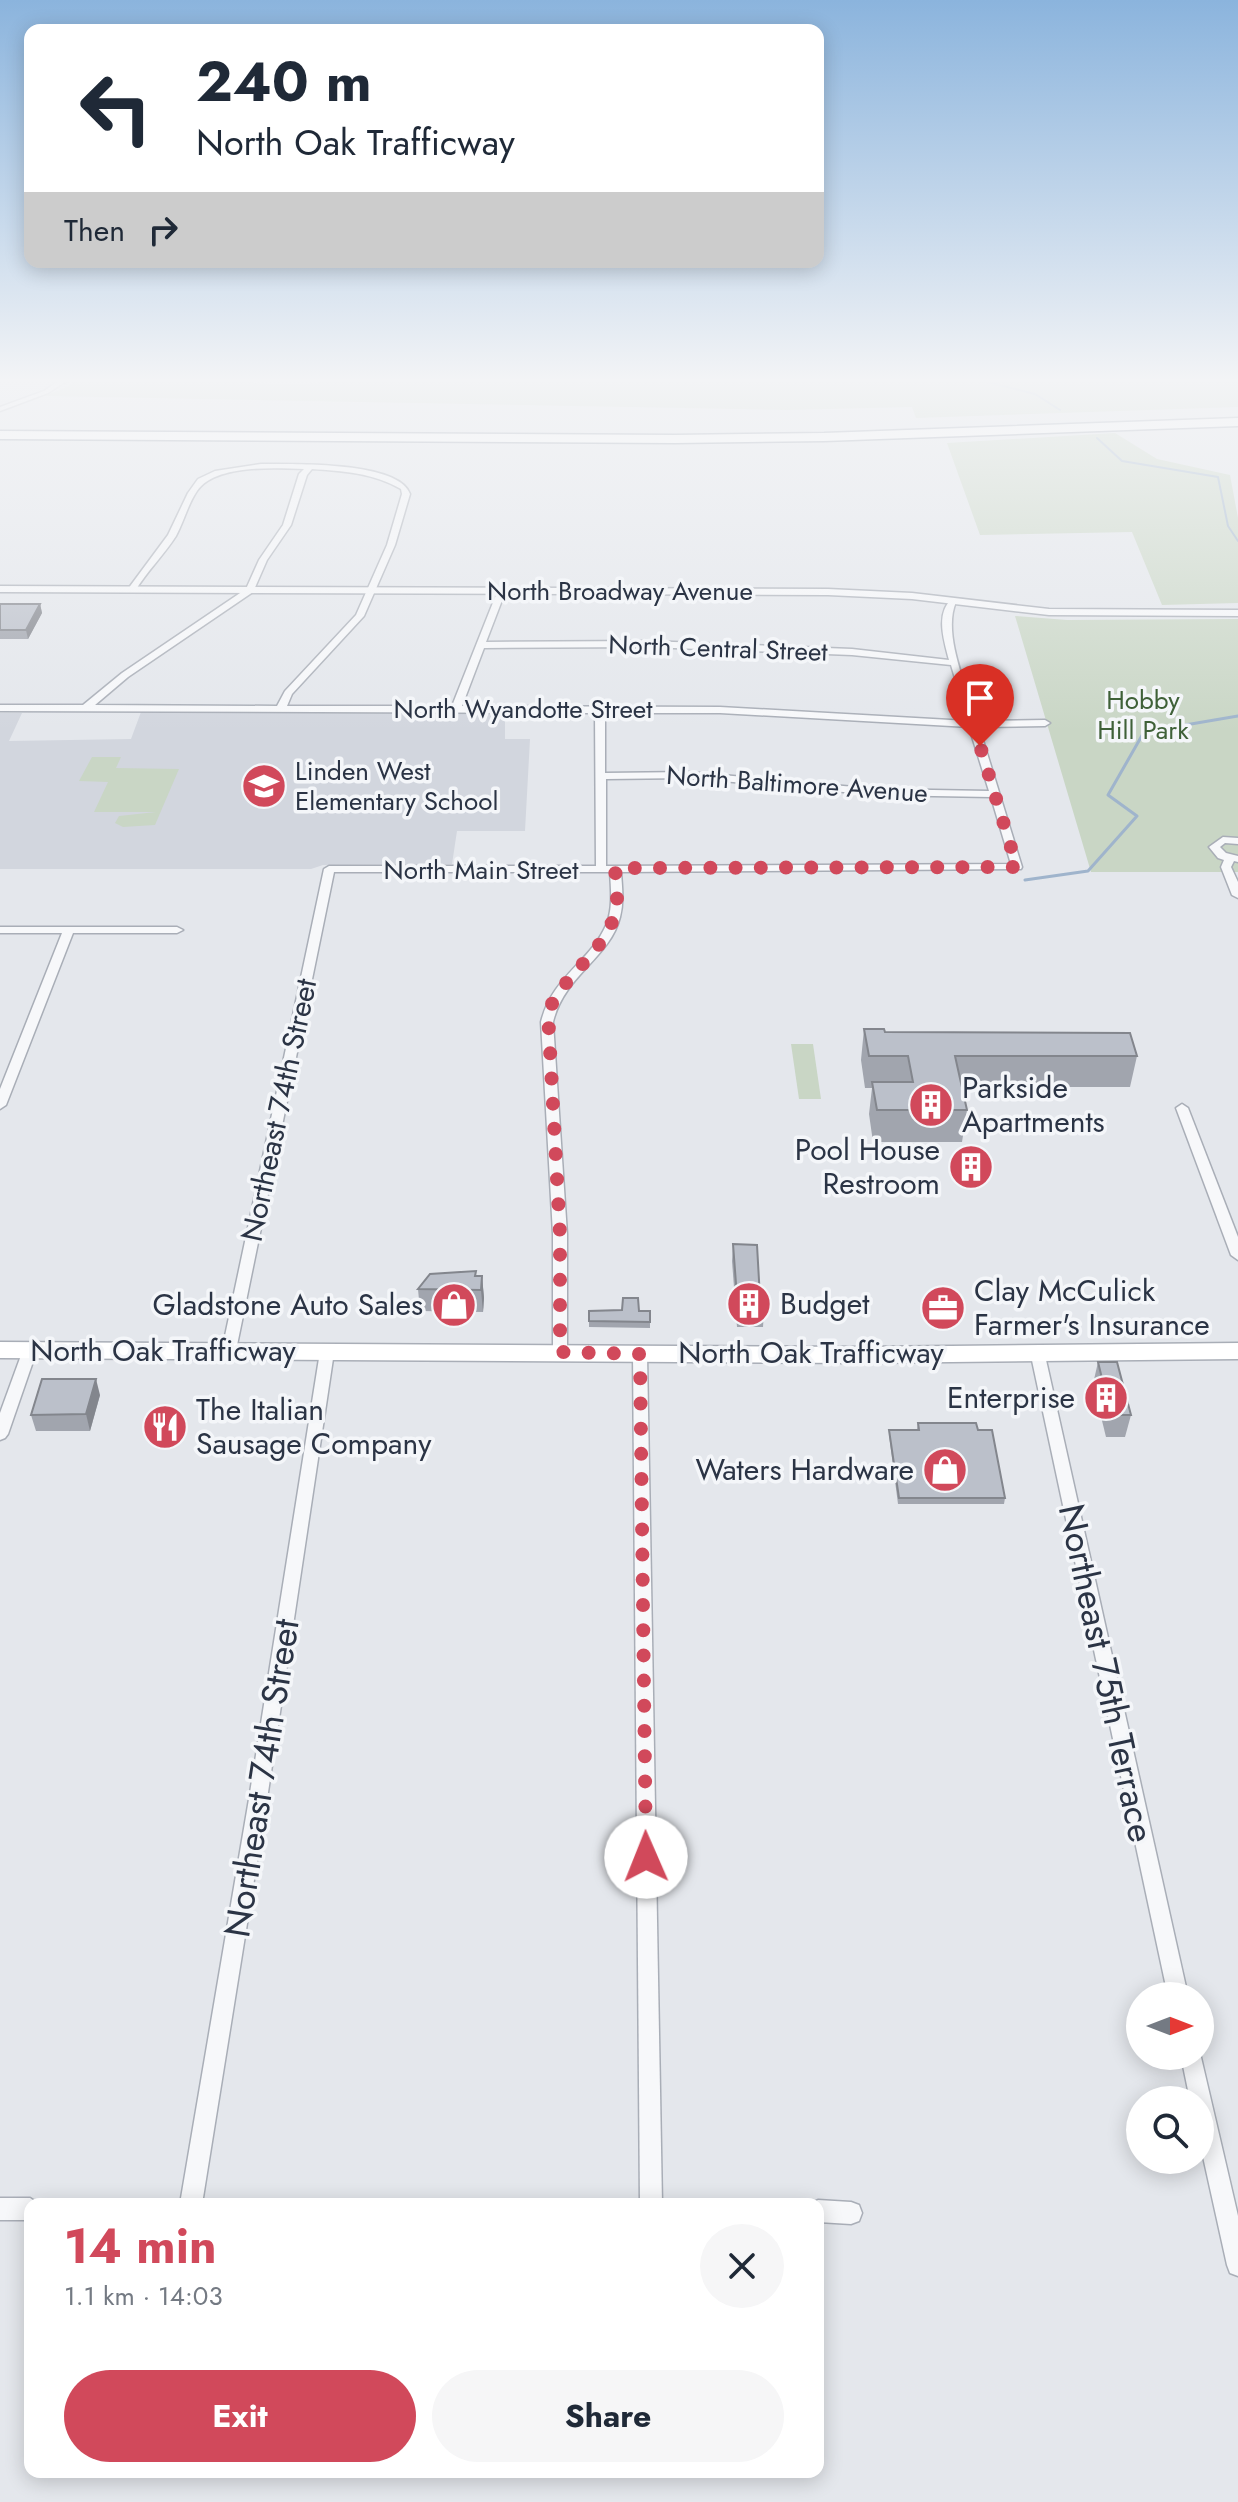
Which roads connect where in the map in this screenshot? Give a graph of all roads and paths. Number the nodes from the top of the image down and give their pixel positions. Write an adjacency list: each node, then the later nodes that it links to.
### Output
1 (192, 497): 5 (street)
2 (296, 497): 6 (street)
3 (405, 497): 7 (street)
4 (0, 589): 5 (street, North Broadway Avenue)
5 (132, 589): 6 (street, North Broadway Avenue)
6 (250, 590): 7 (street, North Broadway Avenue); 13 (street)
7 (373, 590): 8 (street, North Broadway Avenue); 15 (street)
8 (497, 591): 9 (street, North Broadway Avenue); 11 (street)
9 (952, 602): 10 (street, North Broadway Avenue); 12 (street)
10 (1238, 613)
11 (480, 645): 12 (street, North Central Street); 16 (street)
12 (955, 663): 18 (street)
13 (87, 707): 14 (street, North Wyandotte Street); 15 (street, North Wyandotte Street)
14 (0, 708)
15 (281, 708): 16 (street, North Wyandotte Street)
16 (456, 709): 17 (street, North Wyandotte Street)
17 (600, 709): 18 (street, North Wyandotte Street); 20 (street)
18 (973, 722): 19 (street, North Wyandotte Street); 21 (street)
19 (1045, 723)
20 (599, 776): 21 (street, North Baltimore Avenue); 24 (street)
21 (994, 794): 24 (street, North Main Street)
22 (1238, 841): 23 (street)
23 (1234, 858): 26 (street)
24 (608, 868): 25 (street, North Main Street); 39 (street)
25 (329, 869): 35 (street, Northeast 74th Street)
26 (1238, 895)
27 (0, 930): 28 (street)
28 (69, 930): 29 (street); 30 (street)
29 (177, 930)
30 (0, 1105)
31 (1182, 1108): 32 (street)
32 (1238, 1255)
33 (0, 1350): 34 (main road, North Oak Trafficway)
34 (30, 1350): 35 (main road, North Oak Trafficway); 41 (street)
35 (229, 1350): 38 (main road, North Oak Trafficway)
36 (1037, 1351): 37 (main road, North Oak Trafficway); 40 (main road, North Oak Trafficway); 42 (street, Northeast 75th Terrace)
37 (1238, 1351)
38 (327, 1352): 39 (main road, North Oak Trafficway); 44 (street, Northeast 74th Street)
39 (560, 1352): 40 (main road, North Oak Trafficway)
40 (640, 1354): 45 (street)
41 (0, 1434)
42 (1175, 1982)
43 (1194, 2070): 50 (street)
44 (192, 2198)
45 (651, 2198)
46 (0, 2209): 47 (street)
47 (24, 2209)
48 (824, 2211): 49 (street)
49 (851, 2213)
50 (1238, 2265)

